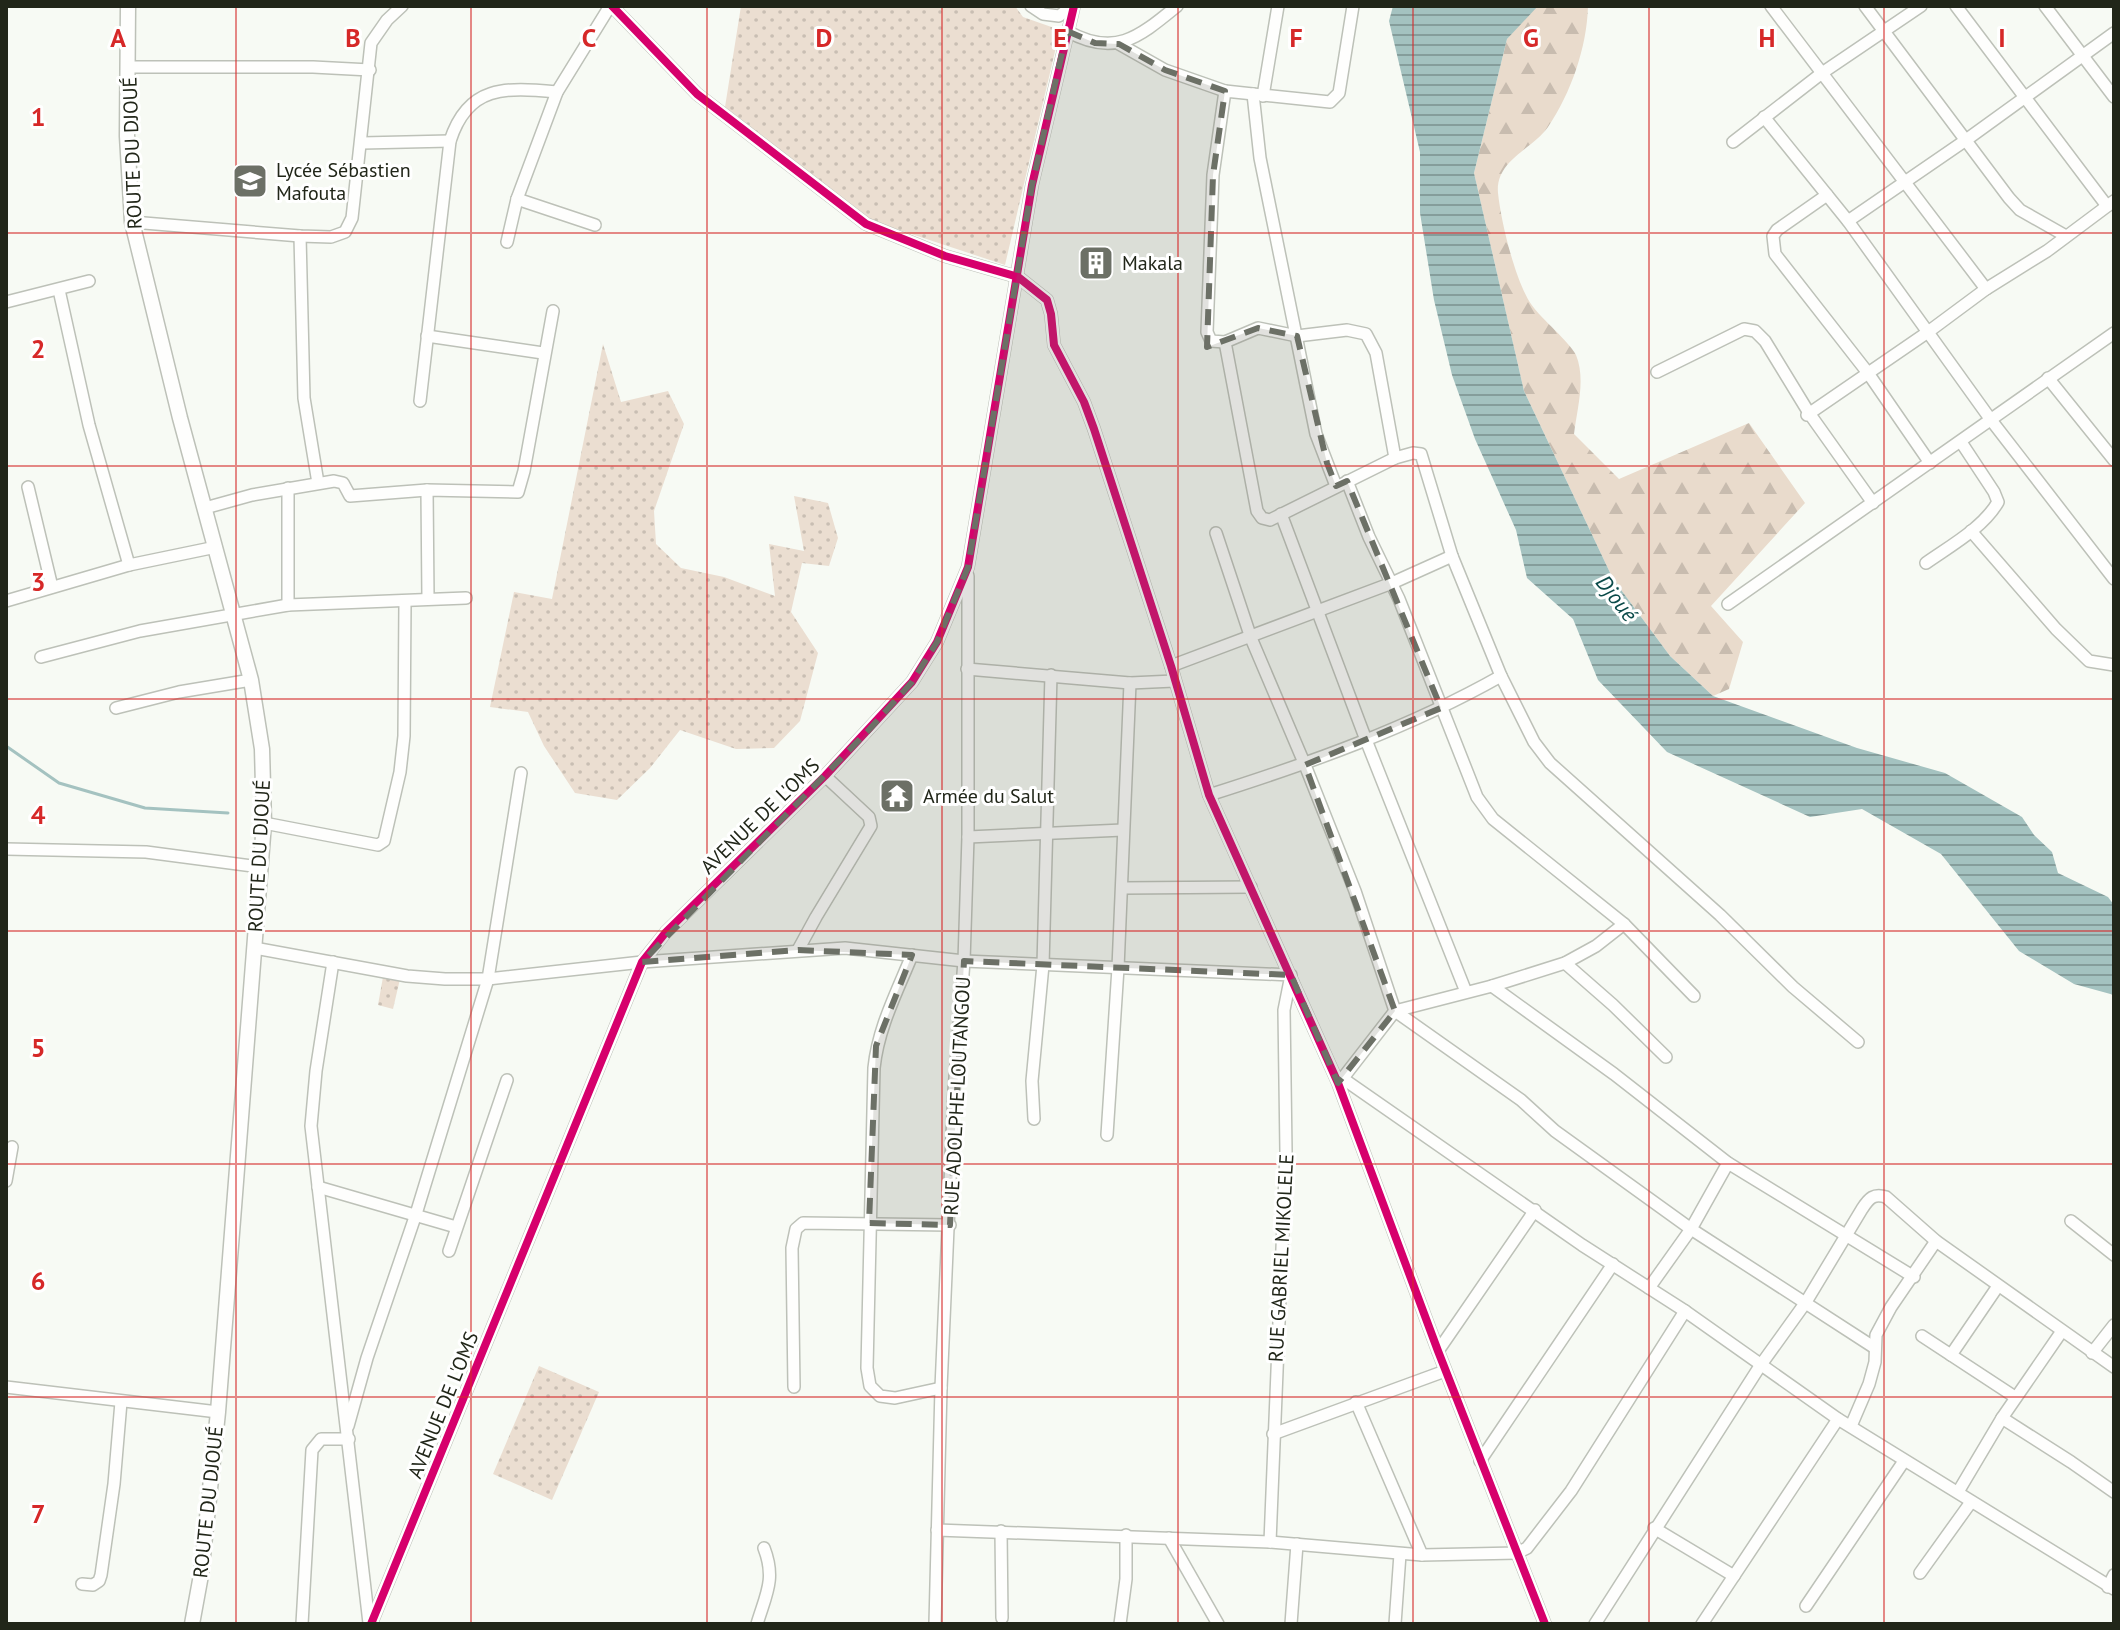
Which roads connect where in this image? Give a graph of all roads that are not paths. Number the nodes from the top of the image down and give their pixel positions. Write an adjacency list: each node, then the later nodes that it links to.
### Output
1 (128, 6): 19 (main road, ROUTE DU DJOUÉ)
2 (402, 6): 20 (street)
3 (611, 6): 23 (street); 42 (street)
4 (1031, 6): 5 (street)
5 (1073, 6): 15 (street, AVENUE DE L'OMS)
6 (1177, 6): 17 (street)
7 (1278, 6): 24 (street)
8 (1353, 6): 24 (street)
9 (1771, 6): 21 (street)
10 (1865, 6): 14 (street)
11 (1921, 6): 14 (street)
12 (1956, 6): 25 (street)
13 (2045, 6): 18 (street)
14 (1885, 30): 21 (street); 28 (street)
15 (1067, 31): 17 (street); 42 (street, AVENUE DE L'OMS)
16 (2114, 33): 18 (street)
17 (1119, 44): 22 (street)
18 (2082, 55): 25 (street); 26 (street)
19 (129, 67): 20 (street); 37 (main road, ROUTE DU DJOUÉ)
20 (370, 70): 31 (street)
21 (1822, 73): 27 (street); 32 (street)
22 (1225, 91): 24 (street); 52 (street)
23 (557, 92): 29 (street); 34 (street)
24 (1258, 95): 50 (street)
25 (2025, 96): 28 (street); 35 (street)
26 (2114, 97)
27 (1764, 117): 30 (street); 33 (street)
28 (1966, 140): 32 (street); 40 (street)
29 (450, 141): 31 (street); 49 (street)
30 (1733, 142)
31 (362, 143): 39 (street)
32 (1906, 180): 36 (street); 44 (street)
33 (1827, 195): 36 (street); 55 (street)
34 (517, 199): 38 (street); 41 (street)
35 (2111, 203): 40 (street)
36 (1848, 221): 48 (street)
37 (132, 222): 39 (street); 70 (main road, ROUTE DU DJOUÉ)
38 (595, 225)
39 (300, 236): 64 (street)
40 (2066, 236): 44 (street)
41 (507, 242)
42 (1018, 277): 78 (street, AVENUE DE L'OMS); 93 (street)
43 (89, 281): 45 (street)
44 (1986, 289): 48 (street)
45 (59, 290): 46 (street); 77 (street)
46 (6, 302)
47 (553, 311): 53 (street)
48 (1928, 332): 55 (street); 59 (street)
49 (427, 336): 53 (street); 57 (street)
50 (1297, 336): 52 (street); 61 (street); 65 (street)
51 (2113, 336): 56 (street)
52 (1225, 342): 71 (street)
53 (543, 353): 68 (street)
54 (1657, 372): 58 (street)
55 (1868, 373): 58 (street); 63 (street)
56 (2048, 378): 59 (street); 62 (street)
57 (420, 401)
58 (1808, 414): 69 (street)
59 (1991, 420): 60 (street); 79 (street)
60 (1961, 442): 63 (street); 72 (street)
61 (1395, 458): 65 (street); 75 (street)
62 (2114, 460)
63 (1930, 463): 69 (street)
64 (318, 483): 67 (street); 68 (street)
65 (1342, 484): 71 (street); 80 (street)
66 (28, 487): 81 (street)
67 (288, 488): 70 (street); 87 (street)
68 (427, 490): 82 (street)
69 (1873, 503): 86 (street)
70 (205, 508): 74 (main road, ROUTE DU DJOUÉ)
71 (1281, 514): 88 (street)
72 (1971, 531): 76 (street); 92 (street)
73 (1216, 533): 90 (street)
74 (216, 547): 77 (street); 89 (main road, ROUTE DU DJOUÉ)
75 (1452, 556): 80 (street); 96 (street)
76 (1926, 563)
77 (129, 565): 81 (street)
78 (968, 567): 94 (street, RUE ADOLPHE LOUTANGOU); 105 (street, AVENUE DE L'OMS)
79 (2114, 579)
80 (1392, 583): 88 (street); 101 (street)
81 (52, 587): 84 (street)
82 (428, 598): 83 (street); 85 (street)
83 (466, 598)
84 (6, 601)
85 (405, 602): 87 (street); 107 (street)
86 (1728, 604)
87 (288, 605): 89 (street)
88 (1318, 612): 90 (street); 102 (street)
89 (233, 614): 91 (street); 97 (main road, ROUTE DU DJOUÉ)
90 (1251, 638): 93 (street); 103 (street)
91 (41, 657)
92 (2114, 665)
93 (1171, 666): 98 (street)
94 (967, 669): 95 (street); 110 (street, RUE ADOLPHE LOUTANGOU)
95 (1051, 675): 99 (street); 109 (street)
96 (1501, 676): 101 (street); 131 (street)
97 (251, 680): 100 (street); 107 (main road, ROUTE DU DJOUÉ)
98 (1174, 681): 99 (street); 106 (street)
99 (1130, 683): 108 (street)
100 (116, 708)
101 (1441, 708): 102 (street); 115 (street)
102 (1366, 740): 103 (street); 128 (street)
103 (1305, 765): 106 (street); 130 (street)
104 (521, 773): 126 (street)
105 (825, 776): 117 (street); 121 (street, AVENUE DE L'OMS)
106 (1209, 795): 113 (street)
107 (264, 823): 112 (main road, ROUTE DU DJOUÉ)
108 (1123, 830): 109 (street); 114 (street)
109 (1045, 833): 110 (street); 123 (street)
110 (968, 837): 119 (street, RUE ADOLPHE LOUTANGOU)
111 (6, 849): 112 (street)
112 (260, 867): 116 (main road, ROUTE DU DJOUÉ)
113 (1251, 887): 114 (street); 125 (street)
114 (1122, 888): 124 (street)
115 (1624, 924): 122 (street); 129 (street)
116 (254, 948): 120 (street); 174 (main road, ROUTE DU DJOUÉ)
117 (798, 950): 118 (street); 121 (street)
118 (912, 955): 119 (street); 144 (street)
119 (964, 961): 123 (street); 145 (street, RUE ADOLPHE LOUTANGOU)
120 (333, 962): 126 (street); 140 (street)
121 (642, 962): 126 (street); 206 (street, AVENUE DE L'OMS)
122 (1565, 963): 127 (street); 132 (street)
123 (1043, 965): 124 (street); 135 (street)
124 (1118, 968): 125 (street); 136 (street)
125 (1291, 975): 134 (street); 179 (street, RUE GABRIEL MIKOLELE)
126 (488, 979): 142 (street)
127 (1492, 986): 128 (street); 138 (street)
128 (1466, 992): 130 (street)
129 (1694, 996)
130 (1395, 1011): 134 (street); 147 (street)
131 (1858, 1042)
132 (1666, 1057)
133 (507, 1080): 146 (street)
134 (1340, 1081): 141 (street); 162 (street)
135 (1034, 1119)
136 (1107, 1135)
137 (12, 1147): 139 (street)
138 (1728, 1163): 147 (street); 148 (street)
139 (6, 1181)
140 (318, 1187): 142 (street); 177 (street)
141 (1535, 1210): 152 (street); 162 (street)
142 (416, 1214): 146 (street); 177 (street)
143 (2071, 1221): 151 (street)
144 (869, 1223): 145 (street); 169 (street); 170 (street)
145 (950, 1225): 170 (street, RUE ADOLPHE LOUTANGOU)
146 (456, 1227): 150 (street)
147 (1691, 1229): 155 (street); 156 (street)
148 (1848, 1235): 149 (street); 153 (street); 156 (street)
149 (1936, 1241): 153 (street); 154 (street)
150 (449, 1251)
151 (2114, 1255)
152 (1613, 1264): 155 (street); 181 (street)
153 (1914, 1277): 161 (street)
154 (1998, 1286): 159 (street); 164 (street)
155 (1649, 1288): 157 (street)
156 (1806, 1302): 161 (street); 165 (street)
157 (1685, 1311): 165 (street); 194 (street)
158 (2114, 1325): 163 (street)
159 (2062, 1331): 163 (street); 171 (street)
160 (1922, 1336): 164 (street)
161 (1875, 1348): 178 (street)
162 (1438, 1351): 167 (street)
163 (2092, 1353): 166 (street)
164 (1951, 1355): 171 (street)
165 (1760, 1366): 176 (street); 186 (street)
166 (2114, 1367)
167 (1445, 1371): 173 (street); 181 (street)
168 (6, 1387): 172 (street)
169 (794, 1387)
170 (941, 1388): 187 (street, RUE ADOLPHE LOUTANGOU)
171 (2015, 1397): 175 (street)
172 (121, 1402): 174 (street); 200 (street)
173 (1356, 1402): 179 (street); 196 (street)
174 (218, 1412): 204 (main road, ROUTE DU DJOUÉ)
175 (2002, 1418): 183 (street); 184 (street)
176 (1838, 1419): 178 (street); 199 (street)
177 (348, 1426): 180 (street)
178 (1851, 1426): 182 (street)
179 (1273, 1434): 191 (street, RUE GABRIEL MIKOLELE)
180 (349, 1439): 205 (street); 206 (street)
181 (1480, 1461): 194 (street)
182 (1904, 1461): 183 (street); 202 (street)
183 (1958, 1492): 185 (street)
184 (2114, 1492)
185 (1971, 1502): 197 (street); 201 (street)
186 (1654, 1528): 199 (street); 214 (street)
187 (937, 1530): 188 (street); 208 (street, RUE ADOLPHE LOUTANGOU)
188 (1001, 1531): 189 (street); 203 (street)
189 (1126, 1535): 190 (street); 209 (street)
190 (1169, 1538): 191 (street); 210 (street)
191 (1270, 1542): 192 (street)
192 (1297, 1544): 195 (street); 211 (street)
193 (764, 1548): 207 (street)
194 (1517, 1553): 196 (street); 213 (street)
195 (1400, 1554): 196 (street); 212 (street)
196 (1422, 1555)
197 (1920, 1573)
198 (2114, 1575): 201 (street)
199 (1734, 1576): 215 (street)
200 (82, 1584)
201 (2111, 1588)
202 (1806, 1606)
203 (1002, 1618)
204 (192, 1624)
205 (302, 1624)
206 (370, 1624)
207 (757, 1624)
208 (935, 1624)
209 (1120, 1624)
210 (1218, 1624)
211 (1291, 1624)
212 (1395, 1624)
213 (1545, 1624)
214 (1595, 1624)
215 (1702, 1624)

